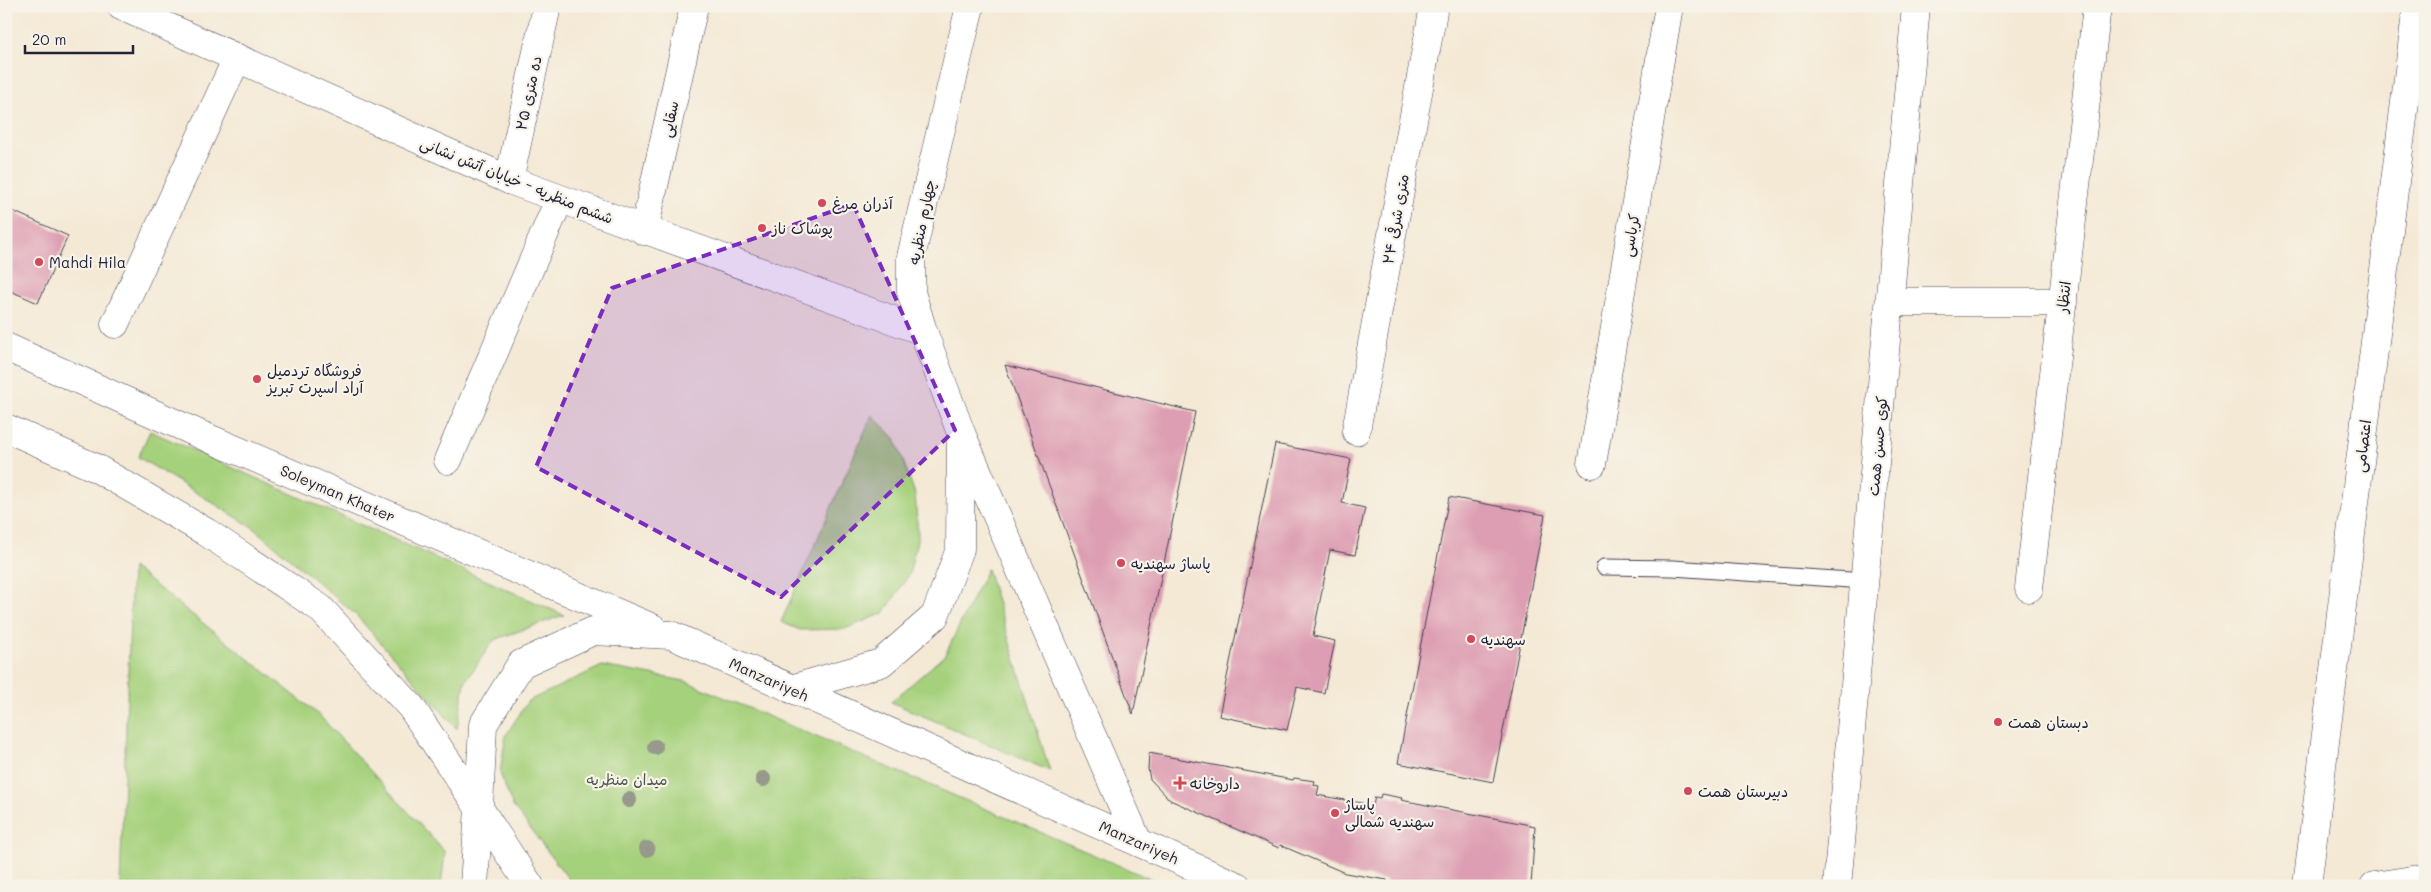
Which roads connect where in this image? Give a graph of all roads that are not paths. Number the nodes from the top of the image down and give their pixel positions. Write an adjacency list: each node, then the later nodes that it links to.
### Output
1 (121, 6): 10 (main road, ششم منظریه - خیابان آتش نشانی)
2 (547, 6): 11 (main road, ده متری ۲۵)
3 (694, 6): 13 (main road, سقایی)
4 (970, 6): 17 (main road, چهارم منظریه)
5 (1434, 6): 20 (main road, ۲۴ متری شرقی)
6 (1669, 6): 23 (main road, کرباسی)
7 (1916, 6): 14 (main road, کوی حسن همت)
8 (2097, 6): 15 (main road, انتظار)
9 (2417, 6): 36 (main road, اعتصامی)
10 (237, 58): 11 (main road, ششم منظریه - خیابان آتش نشانی); 16 (main road)
11 (509, 180): 12 (main road, ششم منظریه - خیابان آتش نشانی)
12 (559, 200): 13 (main road, ششم منظریه - خیابان آتش نشانی); 22 (main road)
13 (644, 231): 17 (main road, ششم منظریه - خیابان آتش نشانی)
14 (1890, 302): 15 (main road); 25 (main road, کوی حسن همت)
15 (2062, 302): 26 (main road, انتظار)
16 (115, 324)
17 (923, 331): 21 (main road, چهارم منظریه)
18 (6, 347): 27 (main road, Soleyman Khater)
19 (6, 428): 29 (main road)
20 (1356, 431)
21 (961, 433): 28 (main road); 30 (main road, چهارم منظریه)
22 (448, 460)
23 (1592, 464)
24 (1604, 567): 25 (lane)
25 (1865, 581): 35 (main road, کوی حسن همت)
26 (2029, 588)
27 (671, 635): 28 (main road, Manzariyeh); 29 (main road, Manzariyeh)
28 (791, 689): 30 (main road, Manzariyeh)
29 (479, 808): 32 (main road, Manzariyeh); 33 (main road)
30 (1138, 842): 34 (main road, Manzariyeh)
31 (2425, 878): 37 (main road)
32 (474, 886)
33 (530, 886)
34 (1237, 886)
35 (1837, 886)
36 (2307, 886)
37 (2374, 886)

